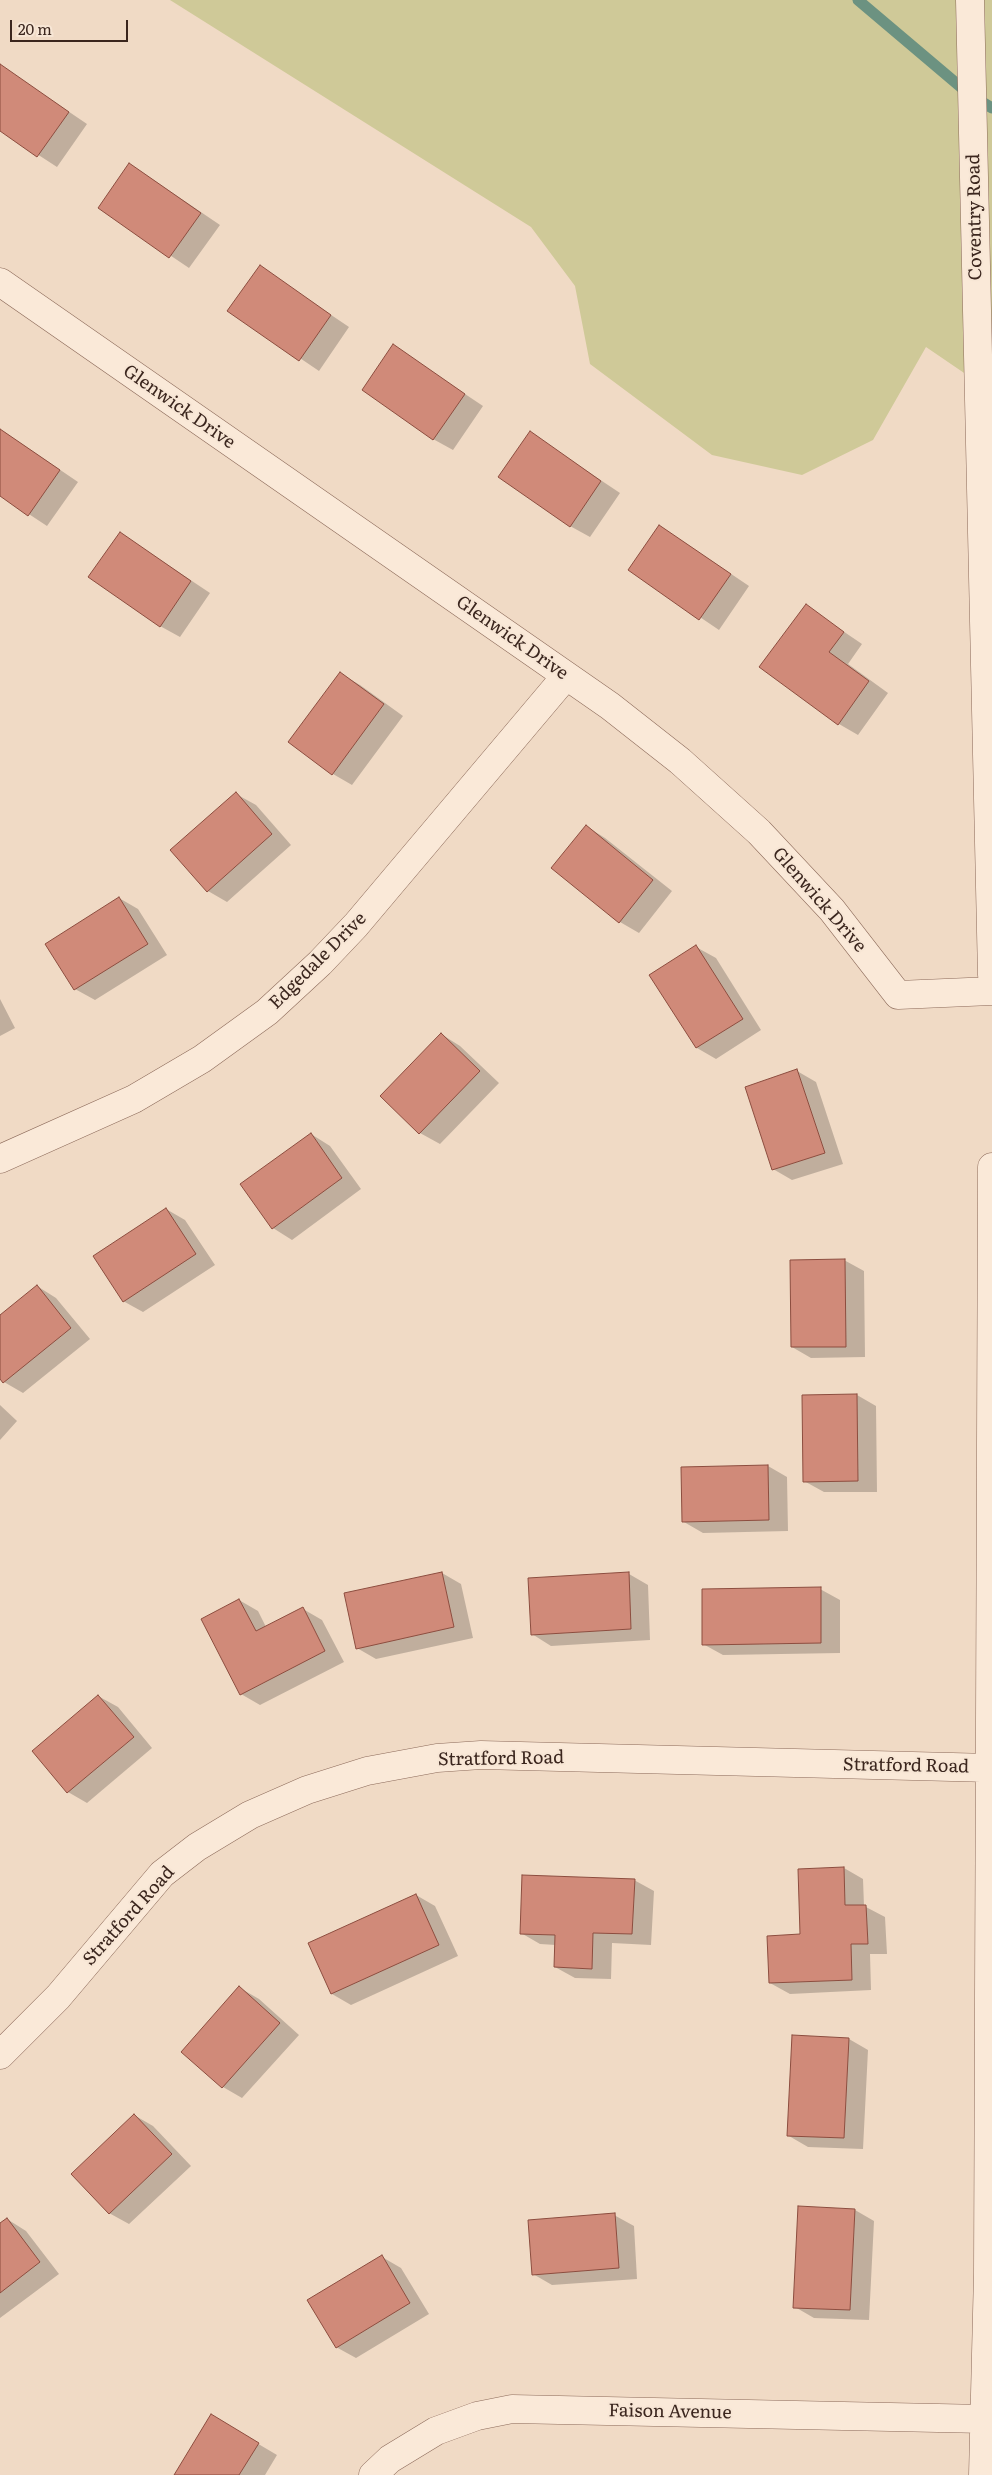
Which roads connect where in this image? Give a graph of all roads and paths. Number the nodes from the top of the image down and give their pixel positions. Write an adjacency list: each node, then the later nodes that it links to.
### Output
1 (970, 0): 4 (street, Coventry Road)
2 (0, 282): 3 (street, Glenwick Drive)
3 (566, 676): 5 (street, Glenwick Drive); 6 (street, Edgedale Drive)
4 (992, 975)
5 (992, 991)
6 (0, 1159)
7 (992, 1166): 8 (street)
8 (991, 1768): 9 (street, Stratford Road); 10 (street)
9 (0, 2055)
10 (985, 2419): 11 (street, Faison Avenue); 12 (street)
11 (373, 2475)
12 (984, 2475)

